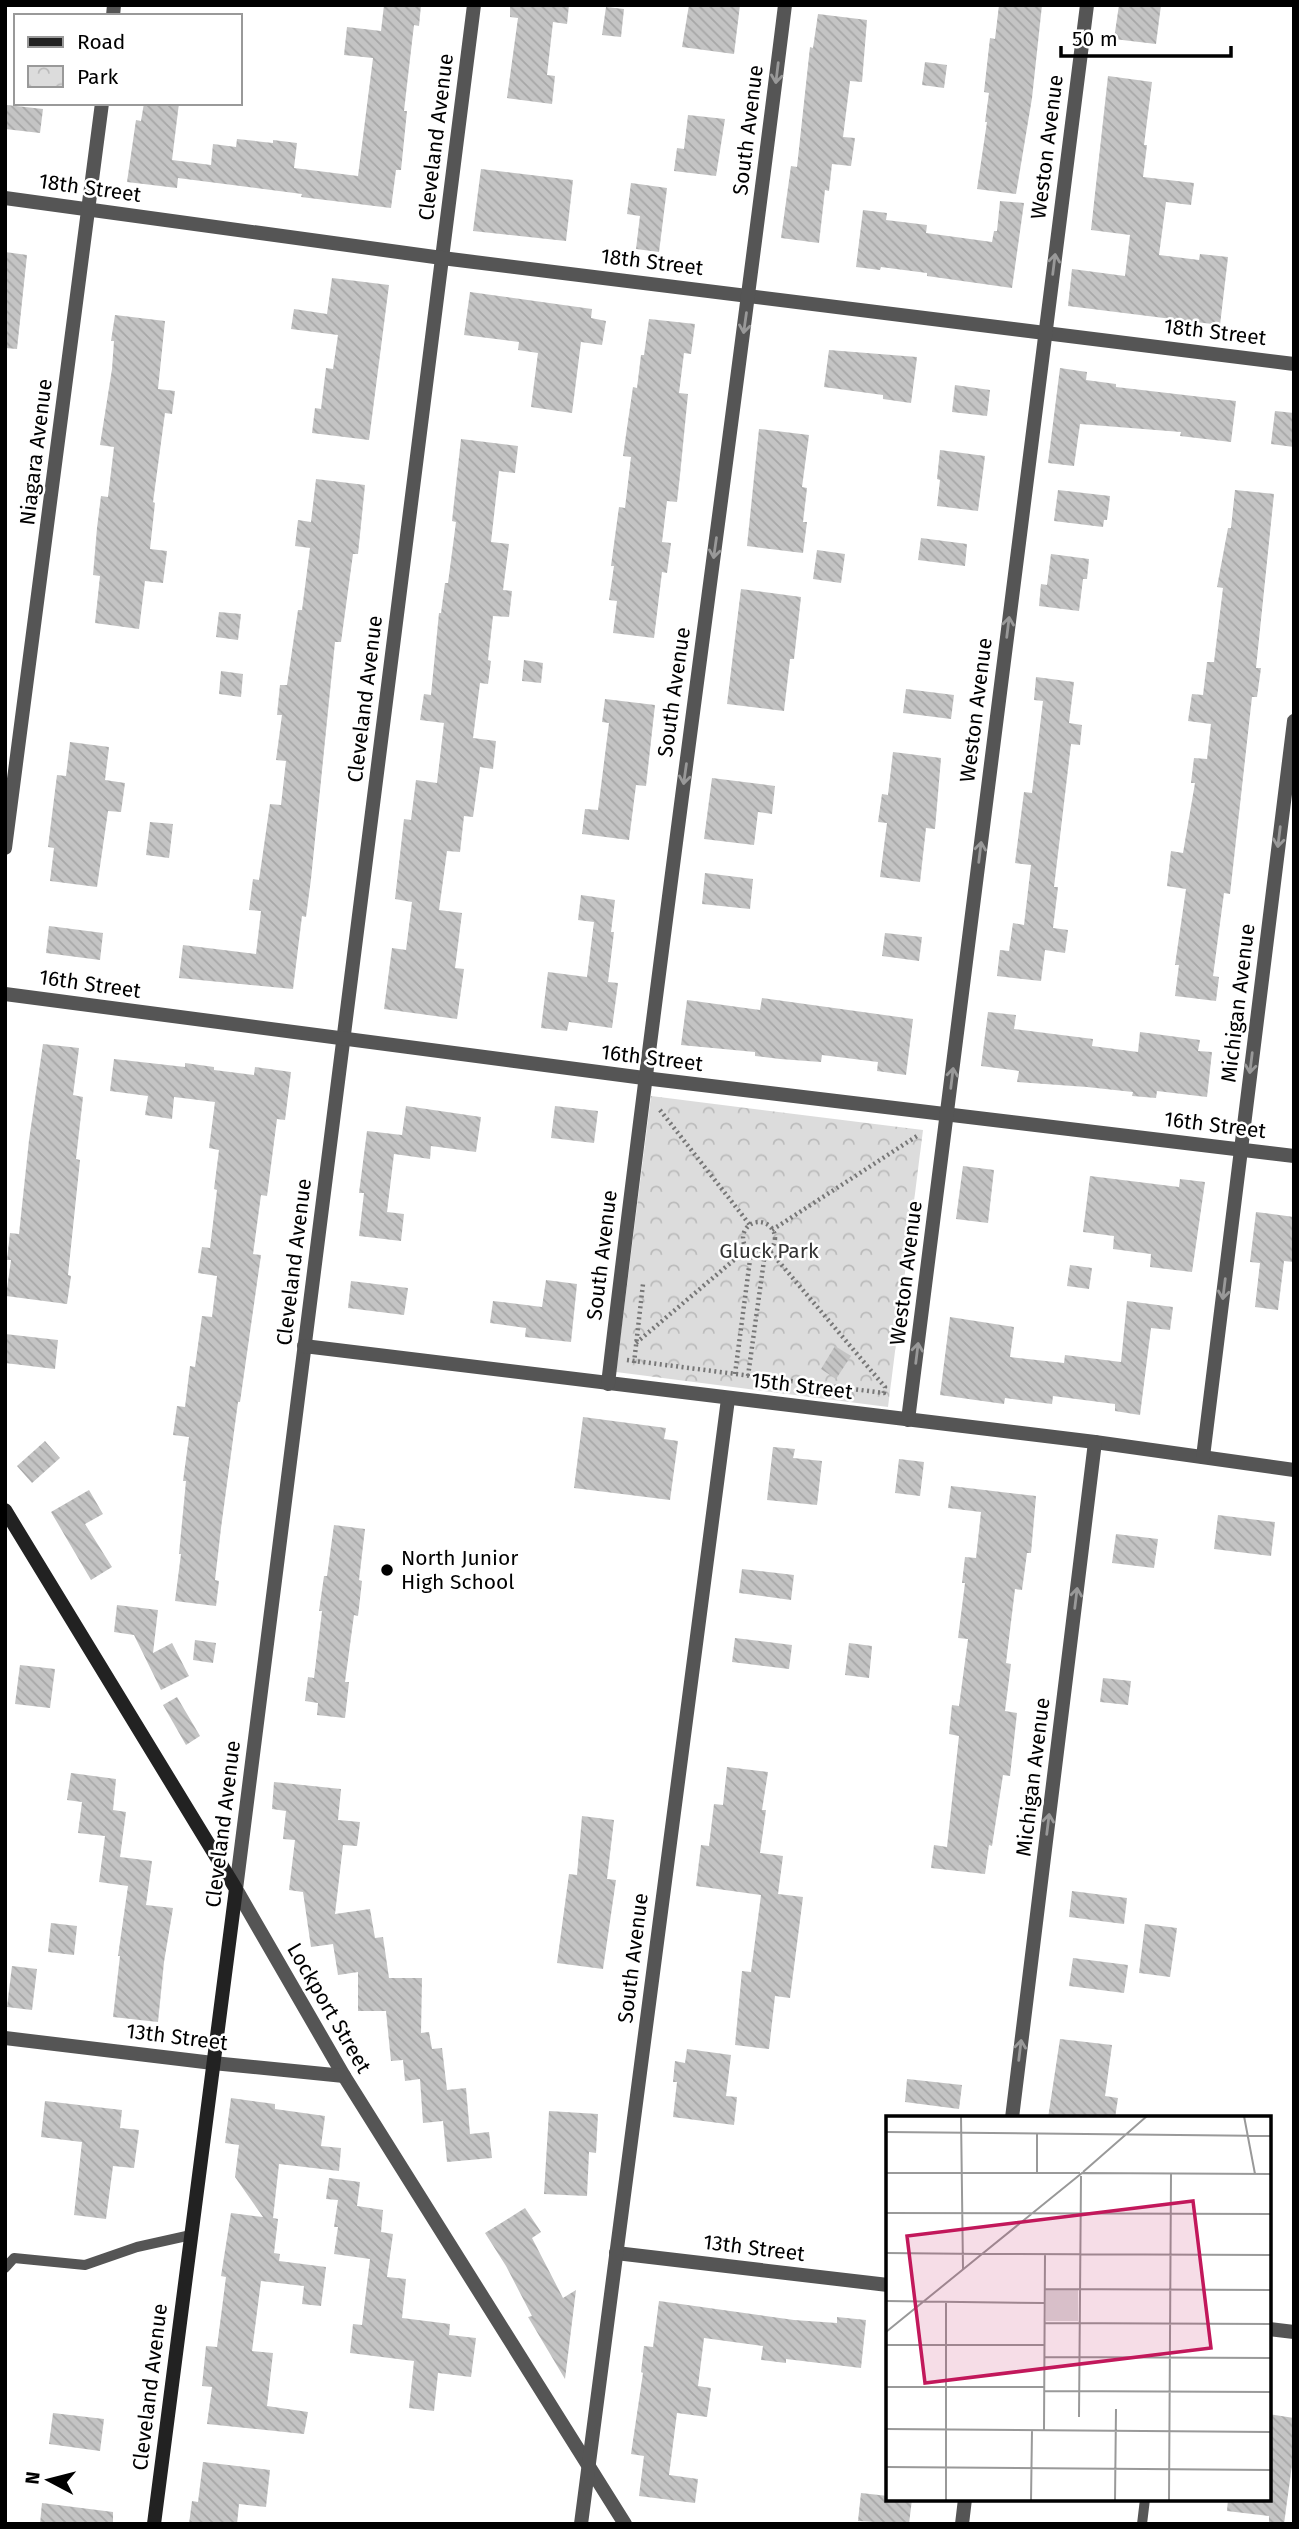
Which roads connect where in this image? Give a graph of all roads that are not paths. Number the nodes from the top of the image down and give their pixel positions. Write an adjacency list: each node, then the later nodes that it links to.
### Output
1 (474, 5): 7 (street, Cleveland Avenue)
2 (785, 5): 8 (street, South Avenue, one-way to 8)
3 (1087, 5): 9 (street, Weston Avenue, one-way to 3)
4 (102, 105): 6 (street, Niagara Avenue)
5 (5, 198): 6 (street, 18th Street)
6 (89, 209): 7 (street, 18th Street); 12 (street, Niagara Avenue)
7 (442, 258): 8 (street, 18th Street); 14 (street, Cleveland Avenue)
8 (749, 294): 9 (street, 18th Street); 15 (street, South Avenue, one-way to 15)
9 (1045, 331): 10 (street, 18th Street); 16 (street, Weston Avenue, one-way to 9)
10 (1294, 364)
11 (1294, 721): 17 (street, Michigan Avenue, one-way to 17)
12 (5, 848)
13 (5, 994): 14 (street, 16th Street)
14 (343, 1039): 15 (street, 16th Street); 19 (street, Cleveland Avenue)
15 (644, 1078): 16 (street, 16th Street); 20 (street, South Avenue)
16 (947, 1115): 17 (street, 16th Street); 22 (street, Weston Avenue, one-way to 16)
17 (1241, 1149): 18 (street, 16th Street); 24 (street, Michigan Avenue, one-way to 24)
18 (1294, 1156)
19 (304, 1346): 20 (street, 15th Street); 27 (street, Cleveland Avenue)
20 (608, 1384): 21 (street, 15th Street)
21 (728, 1399): 22 (street, 15th Street); 33 (street, South Avenue)
22 (908, 1420): 23 (street, 15th Street)
23 (1095, 1442): 24 (street, 15th Street); 31 (street, Michigan Avenue, one-way to 23)
24 (1203, 1457): 25 (street, 15th Street)
25 (1294, 1470)
26 (5, 1510): 27 (main road, Lockport Street)
27 (236, 1889): 29 (main road, Cleveland Avenue); 30 (street, Lockport Street)
28 (5, 2038): 29 (street, 13th Street)
29 (214, 2063): 30 (street, 13th Street); 32 (main road, Cleveland Avenue)
30 (344, 2076): 38 (street, Lockport Street)
31 (1012, 2116)
32 (191, 2235): 34 (lane); 41 (main road, Cleveland Avenue)
33 (616, 2253): 35 (street, 13th Street); 38 (street, South Avenue)
34 (5, 2268)
35 (886, 2285)
36 (1271, 2329): 37 (street)
37 (1294, 2332)
38 (588, 2468): 42 (street, South Avenue); 43 (street, Lockport Street)
39 (965, 2501): 44 (street)
40 (1145, 2501): 45 (lane)
41 (154, 2524)
42 (581, 2524)
43 (625, 2524)
44 (962, 2524)
45 (1142, 2524)

